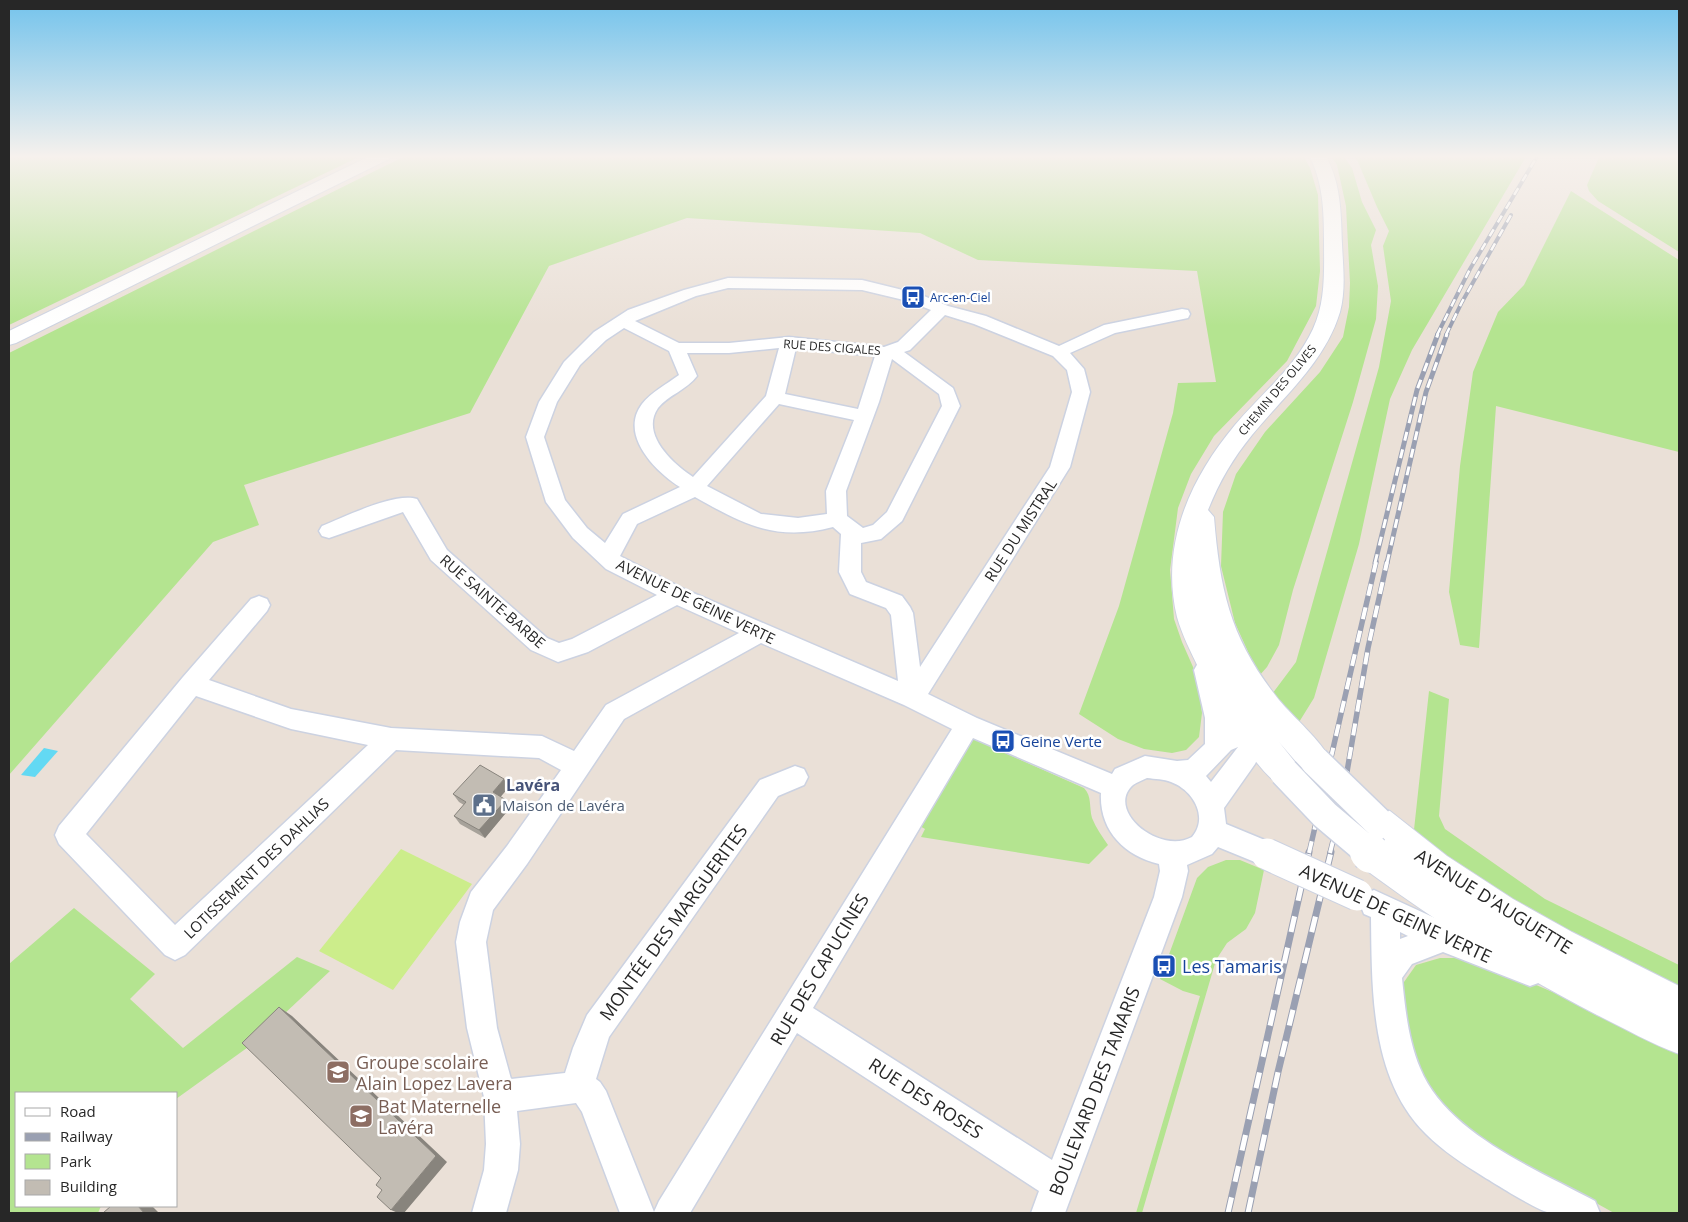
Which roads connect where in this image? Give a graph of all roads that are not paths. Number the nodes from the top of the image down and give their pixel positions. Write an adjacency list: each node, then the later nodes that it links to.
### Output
1 (268, 212): 6 (main road)
2 (1332, 212): 14 (main road, CHEMIN DES OLIVES)
3 (942, 309): 5 (street, AVENUE DE GEINE VERTE); 9 (street, RUE DES CIGALES); 10 (street, AVENUE DE GEINE VERTE)
4 (1182, 314): 10 (street)
5 (623, 321): 8 (street); 17 (street, AVENUE DE GEINE VERTE)
6 (9, 339)
7 (789, 342): 8 (street, RUE DES CIGALES); 9 (street, RUE DES CIGALES); 11 (street)
8 (676, 348): 13 (street)
9 (888, 351): 12 (street); 15 (street)
10 (1060, 352): 24 (street, RUE DU MISTRAL)
11 (775, 398): 12 (street); 13 (street)
12 (865, 416): 15 (street)
13 (694, 489): 15 (street); 17 (street)
14 (1199, 500): 21 (main road, CHEMIN DES OLIVES); 22 (main road)
15 (844, 526): 24 (street)
16 (329, 531): 18 (street, RUE SAINTE-BARBE)
17 (608, 557): 18 (street, AVENUE DE GEINE VERTE)
18 (676, 595): 20 (street, AVENUE DE GEINE VERTE)
19 (259, 606): 23 (street)
20 (760, 634): 24 (street, AVENUE DE GEINE VERTE); 30 (street)
21 (1196, 634): 26 (main road, CHEMIN DES OLIVES); 28 (street, CHEMIN DES OLIVES)
22 (1248, 681): 26 (street); 29 (main road, AVENUE D'AUGUETTE)
23 (191, 684): 27 (street); 27 (street, LOTISSEMENT DES DAHLIAS)
24 (913, 698): 25 (street, AVENUE DE GEINE VERTE)
25 (968, 725): 33 (street, AVENUE DE GEINE VERTE); 42 (street, RUE DES CAPUCINES)
26 (1256, 735): 28 (street); 29 (main road, AVENUE D'AUGUETTE); 34 (street)
27 (391, 739): 30 (street)
28 (1217, 748): 31 (street)
29 (1295, 755): 35 (main road, AVENUE D'AUGUETTE, bridge)
30 (578, 766): 45 (street)
31 (1179, 772): 33 (street); 34 (street)
32 (795, 777): 44 (street, MONTÉE DES MARGUERITES)
33 (1115, 787): 36 (street)
34 (1211, 819): 36 (street); 37 (street, AVENUE DE GEINE VERTE, bridge)
35 (1374, 838): 40 (main road, AVENUE D'AUGUETTE); 41 (main road, AVENUE D'AUGUETTE)
36 (1172, 855): 46 (street, BOULEVARD DES TAMARIS)
37 (1385, 909): 38 (street, AVENUE DE GEINE VERTE); 39 (street)
38 (1441, 938): 39 (street); 40 (street, AVENUE DE GEINE VERTE)
39 (1388, 973): 51 (street)
40 (1584, 988): 43 (main road, AVENUE D'AUGUETTE)
41 (1679, 1005)
42 (792, 1012): 46 (street, RUE DES ROSES); 49 (street, RUE DES CAPUCINES)
43 (1679, 1034)
44 (578, 1087): 45 (street); 48 (street)
45 (500, 1097): 47 (street)
46 (1060, 1184): 50 (street, BOULEVARD DES TAMARIS)
47 (489, 1213)
48 (636, 1213)
49 (671, 1213)
50 (1048, 1213)
51 (1583, 1213)

